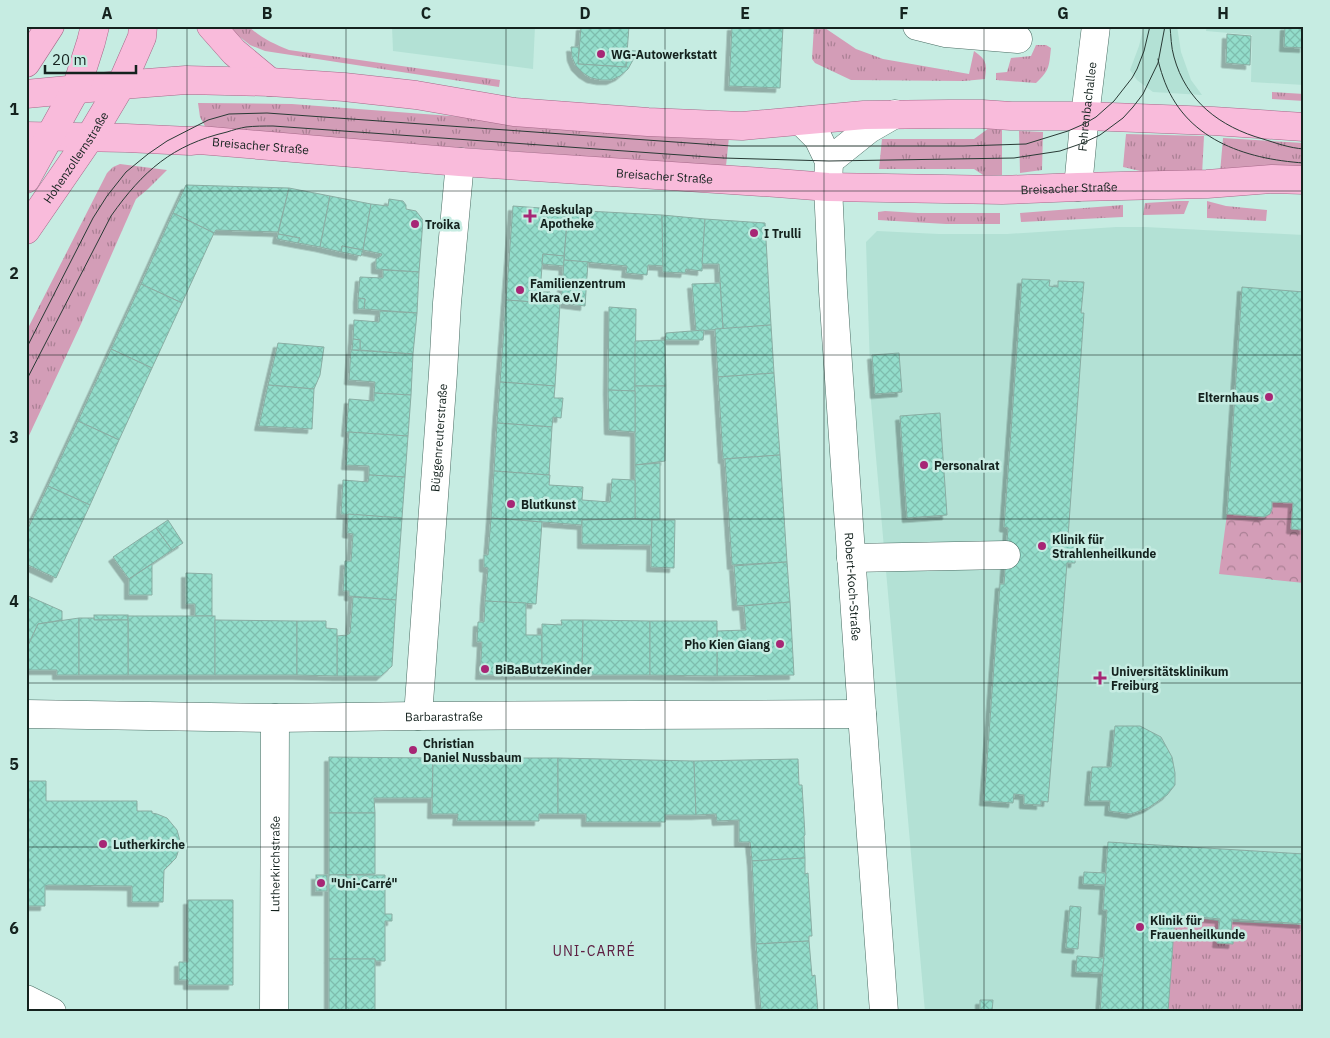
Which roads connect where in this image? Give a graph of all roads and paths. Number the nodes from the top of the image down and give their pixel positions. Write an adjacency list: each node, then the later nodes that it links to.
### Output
1 (50, 26): 8 (main road)
2 (95, 26): 11 (main road)
3 (143, 26): 10 (main road, Hohenzollernstraße)
4 (212, 26): 9 (main road)
5 (917, 26): 7 (street)
6 (1096, 26): 14 (street, Fehrenbachallee)
7 (1018, 39)
8 (26, 63)
9 (270, 82): 10 (main road); 15 (main road)
10 (121, 85): 11 (main road); 18 (main road, Hohenzollernstraße)
11 (76, 89): 12 (main road); 17 (main road)
12 (26, 94)
13 (895, 114): 14 (main road); 15 (main road); 20 (street)
14 (1086, 116): 16 (main road); 23 (street, Fehrenbachallee)
15 (802, 121): 20 (street)
16 (1304, 127)
17 (38, 136): 18 (main road, Breisacher Straße); 21 (main road)
18 (90, 137): 19 (main road, Breisacher Straße); 24 (main road, Hohenzollernstraße)
19 (460, 162): 20 (main road, Breisacher Straße); 29 (street, Büggenreuterstraße)
20 (828, 174): 23 (main road, Breisacher Straße); 26 (street, Robert-Koch-Straße)
21 (26, 179)
22 (1304, 180): 23 (main road, Breisacher Straße)
23 (1078, 187)
24 (26, 230)
25 (1006, 556): 26 (street)
26 (851, 558): 28 (street, Robert-Koch-Straße)
27 (26, 714): 30 (street, Barbarastraße)
28 (862, 714): 29 (street, Barbarastraße); 34 (street, Robert-Koch-Straße)
29 (418, 716): 30 (street, Barbarastraße)
30 (275, 718): 33 (street, Lutherkirchstraße)
31 (26, 999): 32 (street)
32 (52, 1012)
33 (274, 1012)
34 (884, 1012)

